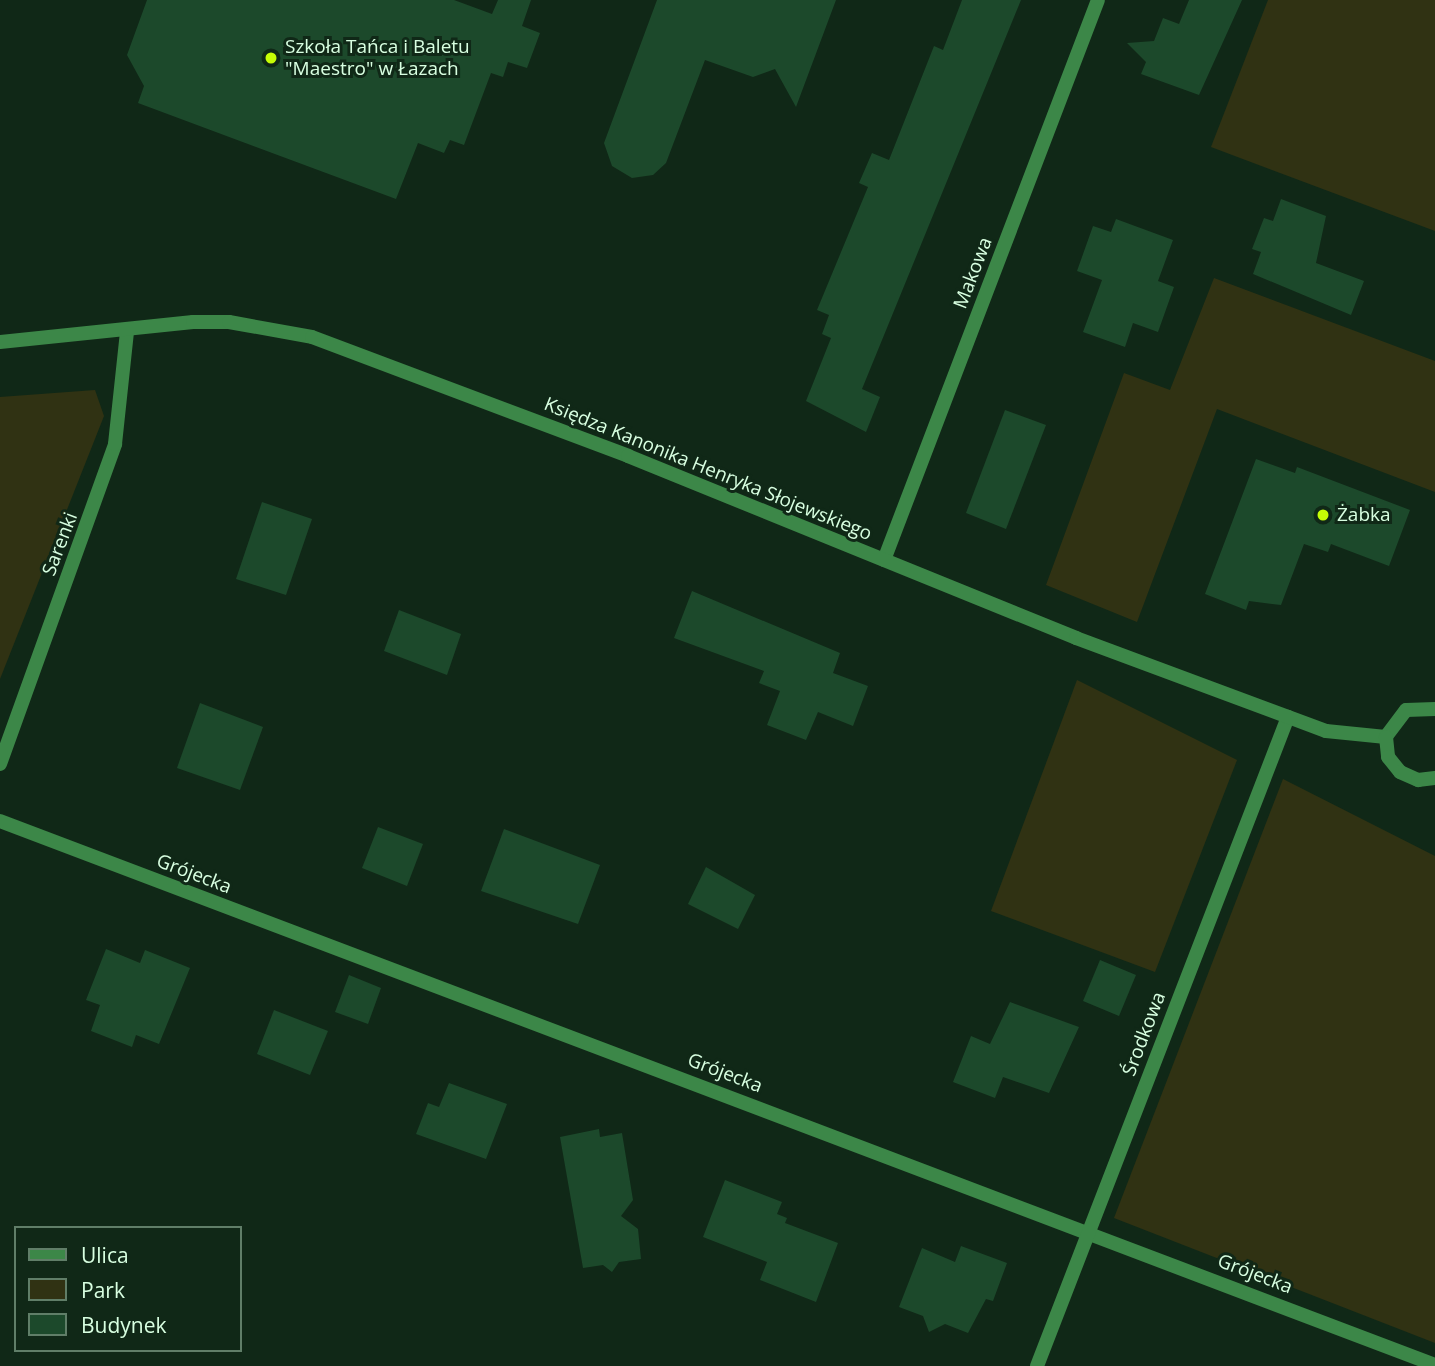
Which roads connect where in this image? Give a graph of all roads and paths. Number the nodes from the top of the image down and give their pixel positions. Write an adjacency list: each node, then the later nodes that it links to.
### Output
1 (1098, 0): 4 (street, Makowa)
2 (127, 331): 3 (street, Księdza Kanonika Henryka Słojewskiego); 4 (street, Księdza Kanonika Henryka Słojewskiego); 8 (street, Sarenki)
3 (0, 342)
4 (884, 560): 6 (street, Księdza Kanonika Henryka Słojewskiego)
5 (1435, 709): 7 (street)
6 (1288, 717): 7 (street, Księdza Kanonika Henryka Słojewskiego); 11 (street, Środkowa)
7 (1386, 737): 9 (street)
8 (0, 764)
9 (1435, 778)
10 (0, 821): 11 (street, Grójecka)
11 (1089, 1231): 12 (street, Grójecka); 13 (street, Środkowa)
12 (1435, 1365)
13 (1037, 1366)

